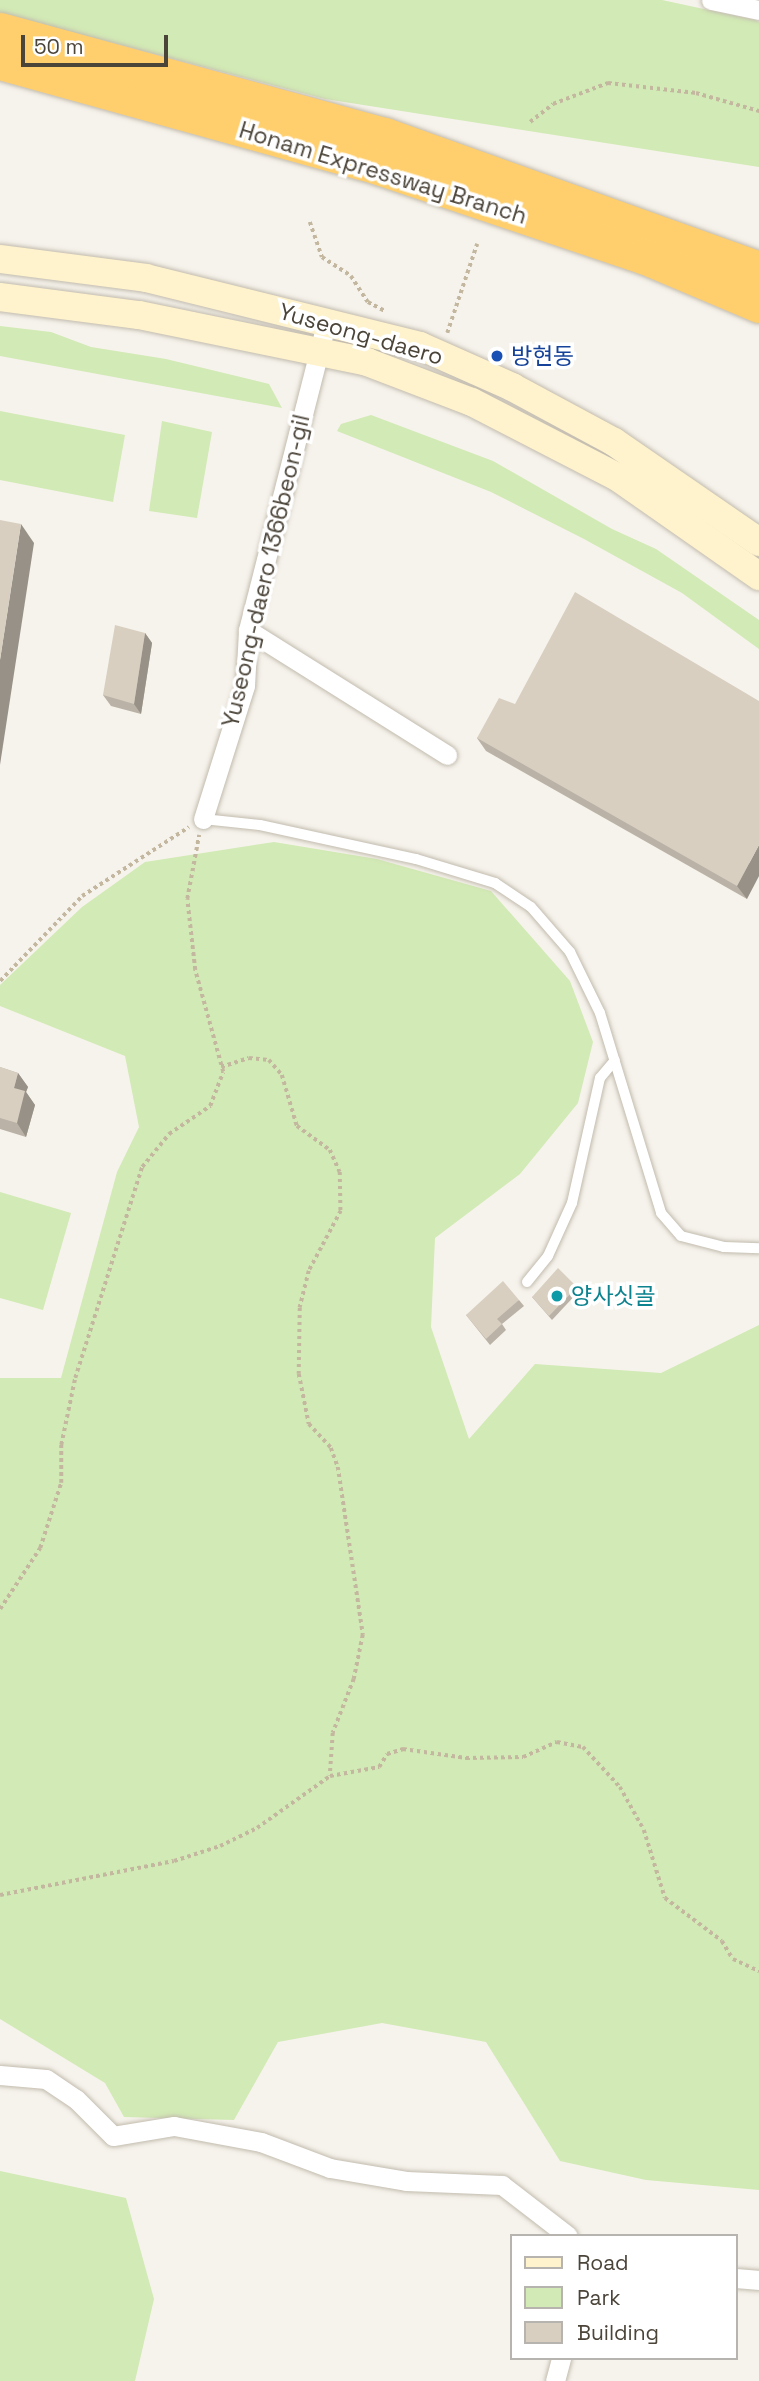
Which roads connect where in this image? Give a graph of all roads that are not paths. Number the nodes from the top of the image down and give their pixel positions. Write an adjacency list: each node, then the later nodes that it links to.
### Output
1 (710, 0): 2 (street)
2 (759, 10)
3 (0, 30): 6 (highway, Honam Expressway Branch)
4 (0, 62): 8 (highway, Honam Expressway Branch)
5 (0, 259): 9 (main road, Yuseong-daero)
6 (759, 269)
7 (0, 297): 10 (main road, Yuseong-daero)
8 (759, 305)
9 (327, 321): 10 (street, Yuseong-daero 1366beon-gil); 11 (main road, Yuseong-daero)
10 (318, 350): 12 (main road, Yuseong-daero); 13 (street, Yuseong-daero 1366beon-gil)
11 (759, 542)
12 (759, 576)
13 (248, 630): 14 (street); 15 (street, Yuseong-daero 1366beon-gil)
14 (447, 755)
15 (202, 819): 16 (lane)
16 (615, 1060): 17 (lane); 18 (lane)
17 (759, 1248)
18 (527, 1282)
19 (0, 2075): 20 (street)
20 (565, 2234)
21 (738, 2278): 22 (street)
22 (759, 2280)
23 (560, 2360): 24 (street)
24 (555, 2381)

